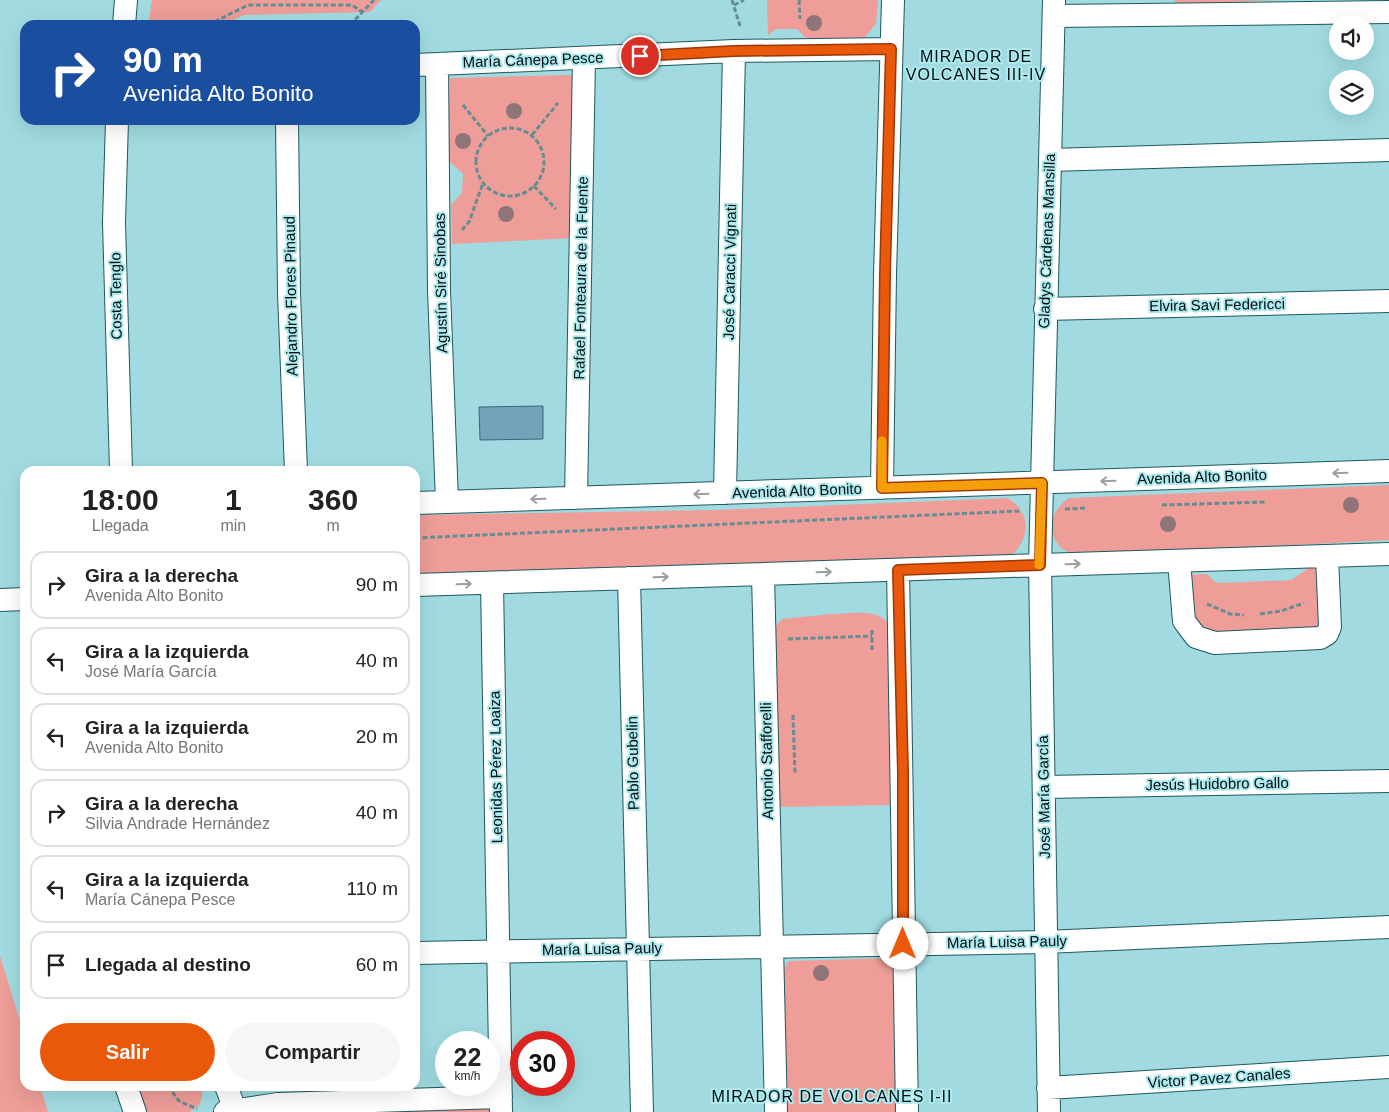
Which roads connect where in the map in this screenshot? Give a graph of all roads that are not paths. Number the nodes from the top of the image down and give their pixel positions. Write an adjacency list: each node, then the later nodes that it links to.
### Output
1 (126, 0): 5 (street)
2 (893, 0): 7 (street)
3 (1054, 8): 4 (street); 14 (street, Gladys Cárdenas Mansilla)
4 (1389, 12)
5 (124, 20)
6 (737, 40): 7 (street, María Cánepa Pesce); 8 (street, María Cánepa Pesce); 22 (street, José Caracci Vignati)
7 (891, 49): 21 (street)
8 (584, 59): 9 (street, María Cánepa Pesce); 23 (street, Rafael Fonteaura de la Fuente)
9 (437, 64): 10 (street, María Cánepa Pesce); 24 (street, Agustín Siré Sinobas)
10 (420, 65)
11 (117, 125): 17 (street, Costa Tenglo)
12 (287, 125): 18 (street, Alejandro Flores Pinaud)
13 (1389, 150): 14 (street)
14 (1050, 160): 16 (street, Gladys Cárdenas Mansilla)
15 (1389, 301): 16 (street, Elvira Savi Federicci)
16 (1045, 309): 20 (street, Gladys Cárdenas Mansilla)
17 (121, 466)
18 (296, 466)
19 (1389, 471): 20 (street, Avenida Alto Bonito, one-way to 20)
20 (1042, 483): 21 (street, Avenida Alto Bonito); 29 (street, José María García)
21 (882, 488): 22 (street, Avenida Alto Bonito)
22 (725, 493): 23 (street, Avenida Alto Bonito, one-way to 23)
23 (576, 498): 24 (street, Avenida Alto Bonito, one-way to 24)
24 (447, 502): 25 (street, Avenida Alto Bonito)
25 (420, 503)
26 (1389, 554): 27 (street)
27 (1327, 556): 28 (street); 28 (street)
28 (1179, 560): 29 (street, one-way to 28)
29 (1040, 565): 30 (street); 38 (street, José María García)
30 (898, 570): 31 (street, one-way to 30); 41 (street)
31 (763, 574): 32 (street, one-way to 31); 43 (street, Antonio Stafforelli)
32 (629, 578): 33 (street); 42 (street, Pablo Gubelin)
33 (492, 583): 34 (street, one-way to 33); 44 (street, Leonidas Pérez Loaiza)
34 (420, 585)
35 (20, 599): 36 (street)
36 (0, 600)
37 (1389, 781): 38 (street, Jesús Huidobro Gallo)
38 (1044, 787): 40 (street, José María García)
39 (1389, 927): 40 (street, María Luisa Pauly)
40 (1045, 942): 41 (street, María Luisa Pauly); 47 (street, José María García)
41 (903, 944): 43 (street, María Luisa Pauly); 55 (street)
42 (638, 947): 43 (street, María Luisa Pauly); 44 (street, María Luisa Pauly); 53 (street, Pablo Gubelin)
43 (771, 947): 54 (street, Antonio Stafforelli)
44 (499, 952): 45 (street, María Luisa Pauly); 50 (street, Leonidas Pérez Loaiza)
45 (420, 953)
46 (1389, 1067): 47 (street, Victor Pavez Canales)
47 (1048, 1088): 56 (street, José María García)
48 (128, 1091): 52 (street)
49 (227, 1091): 51 (street)
50 (501, 1104): 51 (street)
51 (232, 1111)
52 (135, 1112)
53 (642, 1112)
54 (776, 1112)
55 (907, 1112)
56 (1049, 1112)

